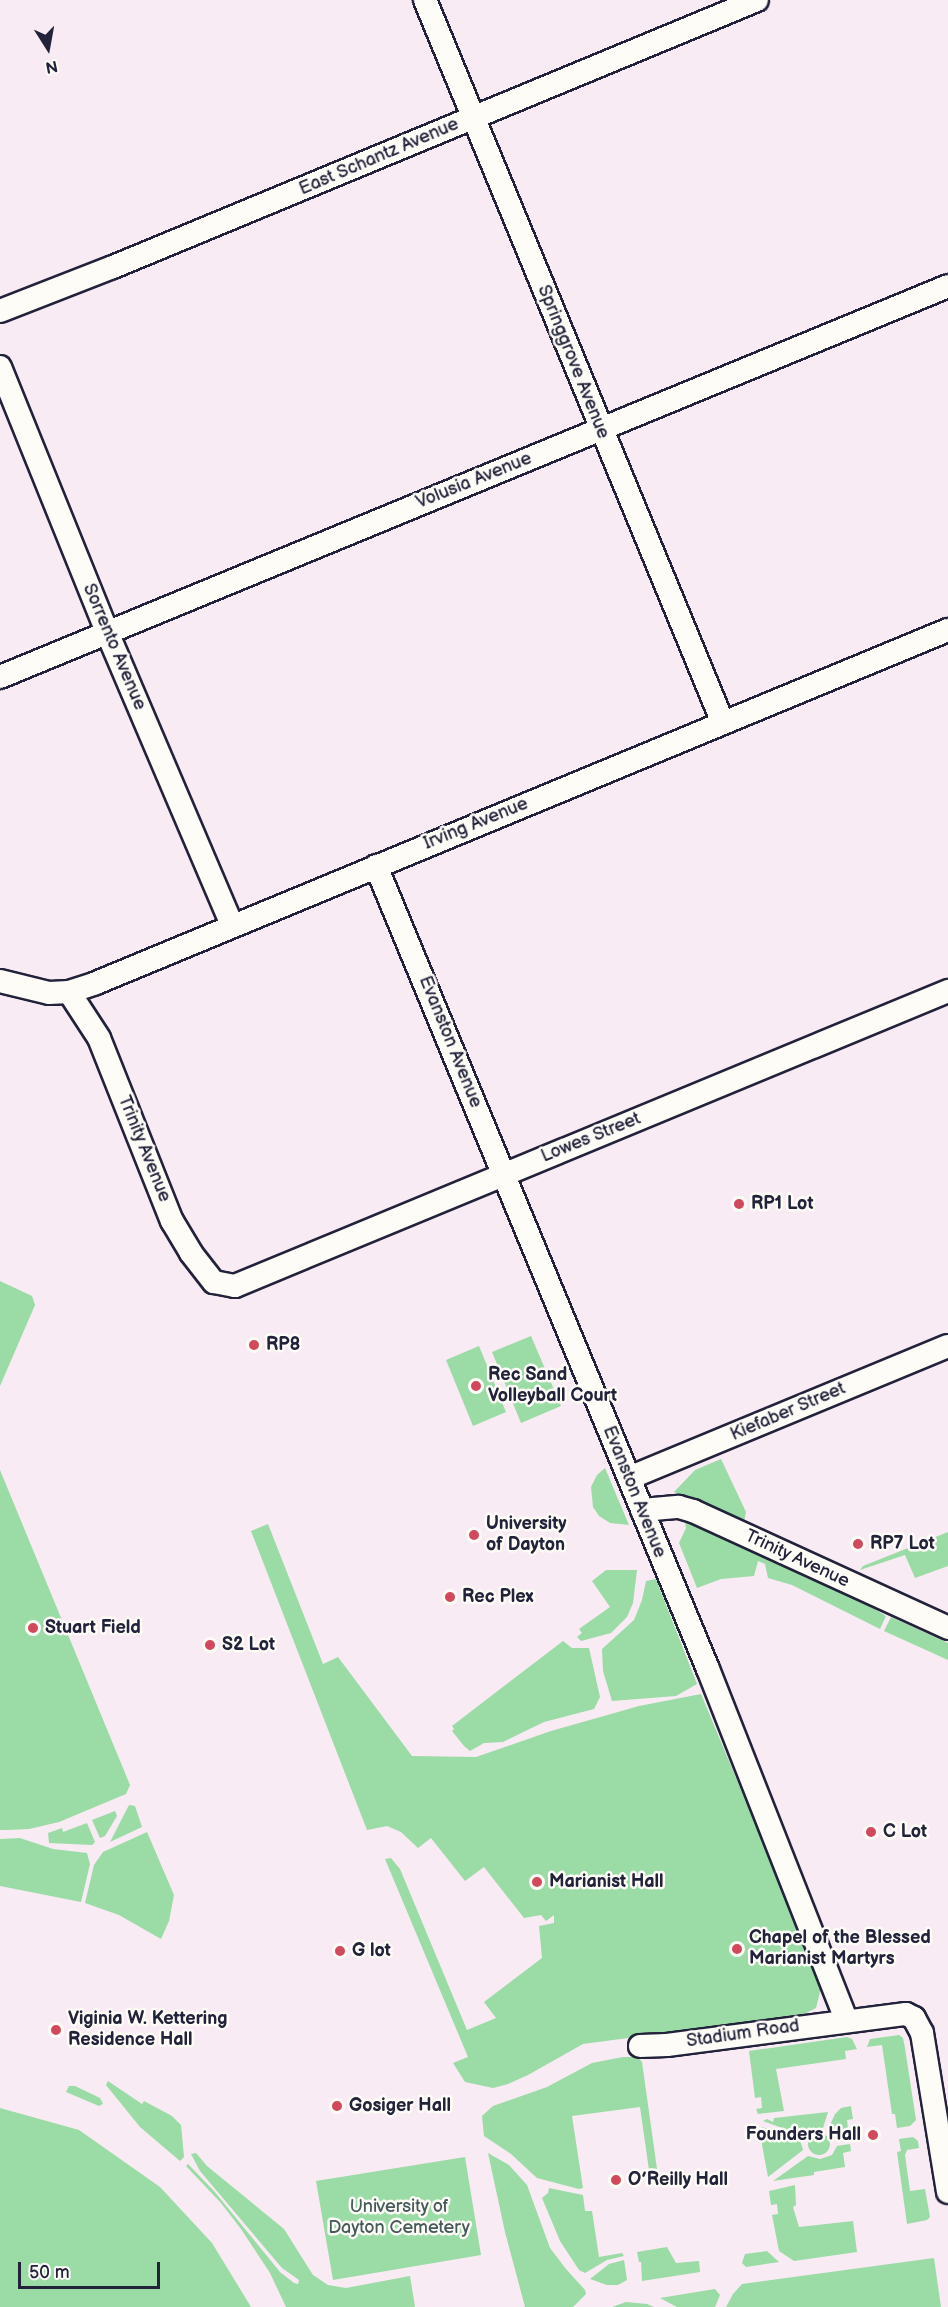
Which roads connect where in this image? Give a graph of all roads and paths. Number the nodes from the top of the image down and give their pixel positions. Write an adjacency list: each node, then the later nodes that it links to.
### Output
1 (425, 0): 3 (street, Springgrove Avenue)
2 (757, 0): 3 (street, East Schantz Avenue)
3 (474, 118): 5 (street, East Schantz Avenue); 7 (street, Springgrove Avenue)
4 (948, 286): 7 (street, Volusia Avenue)
5 (0, 311)
6 (0, 367): 9 (street, Sorrento Avenue)
7 (600, 429): 9 (street, Volusia Avenue); 11 (street, Springgrove Avenue)
8 (948, 630): 11 (street, Irving Avenue)
9 (107, 632): 10 (street, Volusia Avenue); 13 (street, Sorrento Avenue)
10 (0, 677)
11 (723, 723): 12 (street, Irving Avenue)
12 (376, 866): 13 (street, Irving Avenue); 17 (street, Evanston Avenue)
13 (232, 925): 16 (street, Irving Avenue)
14 (0, 981): 16 (street, Irving Avenue)
15 (948, 991): 17 (street, Lowes Street)
16 (69, 992): 18 (street, Trinity Avenue)
17 (504, 1175): 18 (street, Lowes Street); 20 (street, Evanston Avenue)
18 (235, 1286)
19 (948, 1346): 20 (street, Kiefaber Street)
20 (629, 1478): 21 (street, Evanston Avenue)
21 (642, 1510): 22 (street, Trinity Avenue); 23 (street, Evanston Avenue)
22 (948, 1628)
23 (846, 2020): 24 (street, Stadium Road); 25 (street, Stadium Road)
24 (640, 2046)
25 (948, 2192)

